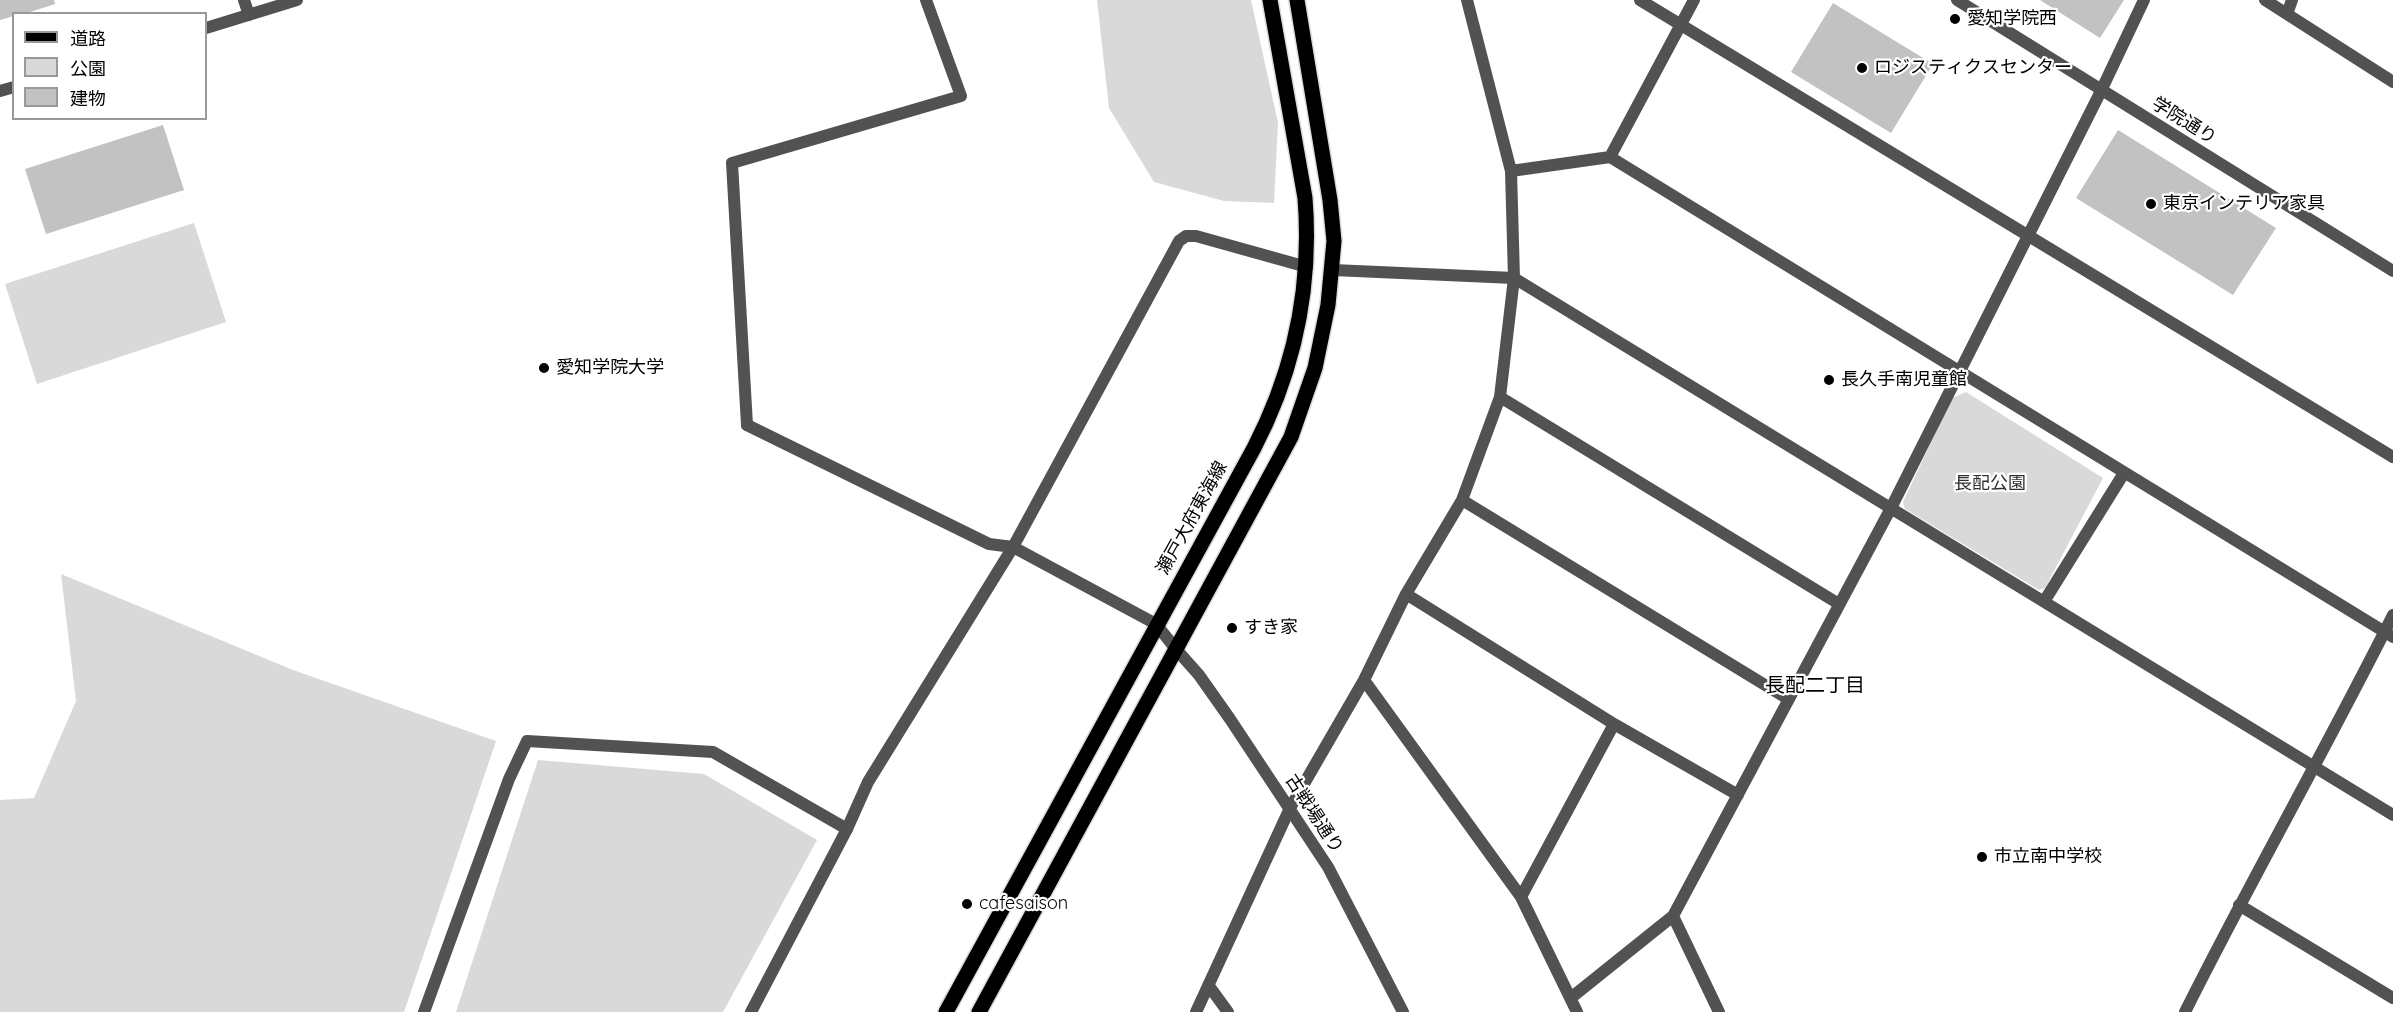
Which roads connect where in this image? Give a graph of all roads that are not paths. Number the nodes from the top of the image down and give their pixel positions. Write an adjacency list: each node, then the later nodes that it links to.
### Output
1 (244, 0): 14 (street)
2 (297, 0): 14 (street)
3 (926, 0): 32 (street)
4 (1270, 0): 22 (main road, 瀬戸大府東海線)
5 (1298, 0): 23 (main road)
6 (1467, 0): 20 (street)
7 (1640, 0): 15 (street)
8 (1694, 0): 15 (street)
9 (1957, 0): 18 (street, 学院通り)
10 (2144, 0): 18 (street)
11 (2265, 0): 13 (street)
12 (2292, 0): 13 (street)
13 (2287, 14): 17 (street)
14 (249, 15): 16 (street)
15 (1679, 24): 19 (street); 21 (street)
16 (207, 28)
17 (2393, 82)
18 (2102, 91): 21 (street); 24 (street, 学院通り)
19 (1610, 158): 20 (street); 26 (street)
20 (1511, 171): 25 (street)
21 (2027, 237): 26 (street); 28 (street)
22 (1307, 267): 32 (street); 37 (main road, 瀬戸大府東海線)
23 (1333, 270): 25 (street); 39 (main road)
24 (2393, 271)
25 (1514, 278): 27 (street); 31 (street)
26 (1960, 370): 29 (street); 31 (street)
27 (1500, 397): 30 (street); 35 (street)
28 (2393, 457)
29 (2124, 473): 34 (street); 38 (street)
30 (1462, 500): 33 (street); 41 (street)
31 (1891, 508): 34 (street); 35 (street)
32 (1013, 548): 37 (street); 47 (street)
33 (1406, 594): 40 (street); 42 (street)
34 (2045, 600): 43 (street)
35 (1839, 604): 41 (street)
36 (2393, 615): 38 (street)
37 (1156, 624): 39 (street, 古戦場通り); 56 (main road, 瀬戸大府東海線)
38 (2389, 635): 43 (street)
39 (1176, 648): 45 (street, 古戦場通り); 57 (main road)
40 (1364, 680): 45 (street); 48 (street)
41 (1788, 699): 44 (street)
42 (1614, 724): 44 (street); 48 (street)
43 (2315, 768): 46 (street); 49 (street)
44 (1738, 795): 50 (street)
45 (1290, 808): 51 (street); 60 (street, 古戦場通り)
46 (2393, 815)
47 (847, 829): 54 (street); 55 (street)
48 (1521, 897): 52 (street)
49 (2239, 905): 53 (street); 63 (street)
50 (1673, 916): 52 (street); 62 (street)
51 (1209, 986): 58 (street); 59 (street)
52 (1572, 998): 61 (street)
53 (2393, 998)
54 (424, 1012)
55 (751, 1012)
56 (946, 1012)
57 (979, 1012)
58 (1196, 1012)
59 (1228, 1012)
60 (1402, 1012)
61 (1577, 1012)
62 (1719, 1012)
63 (2185, 1012)

